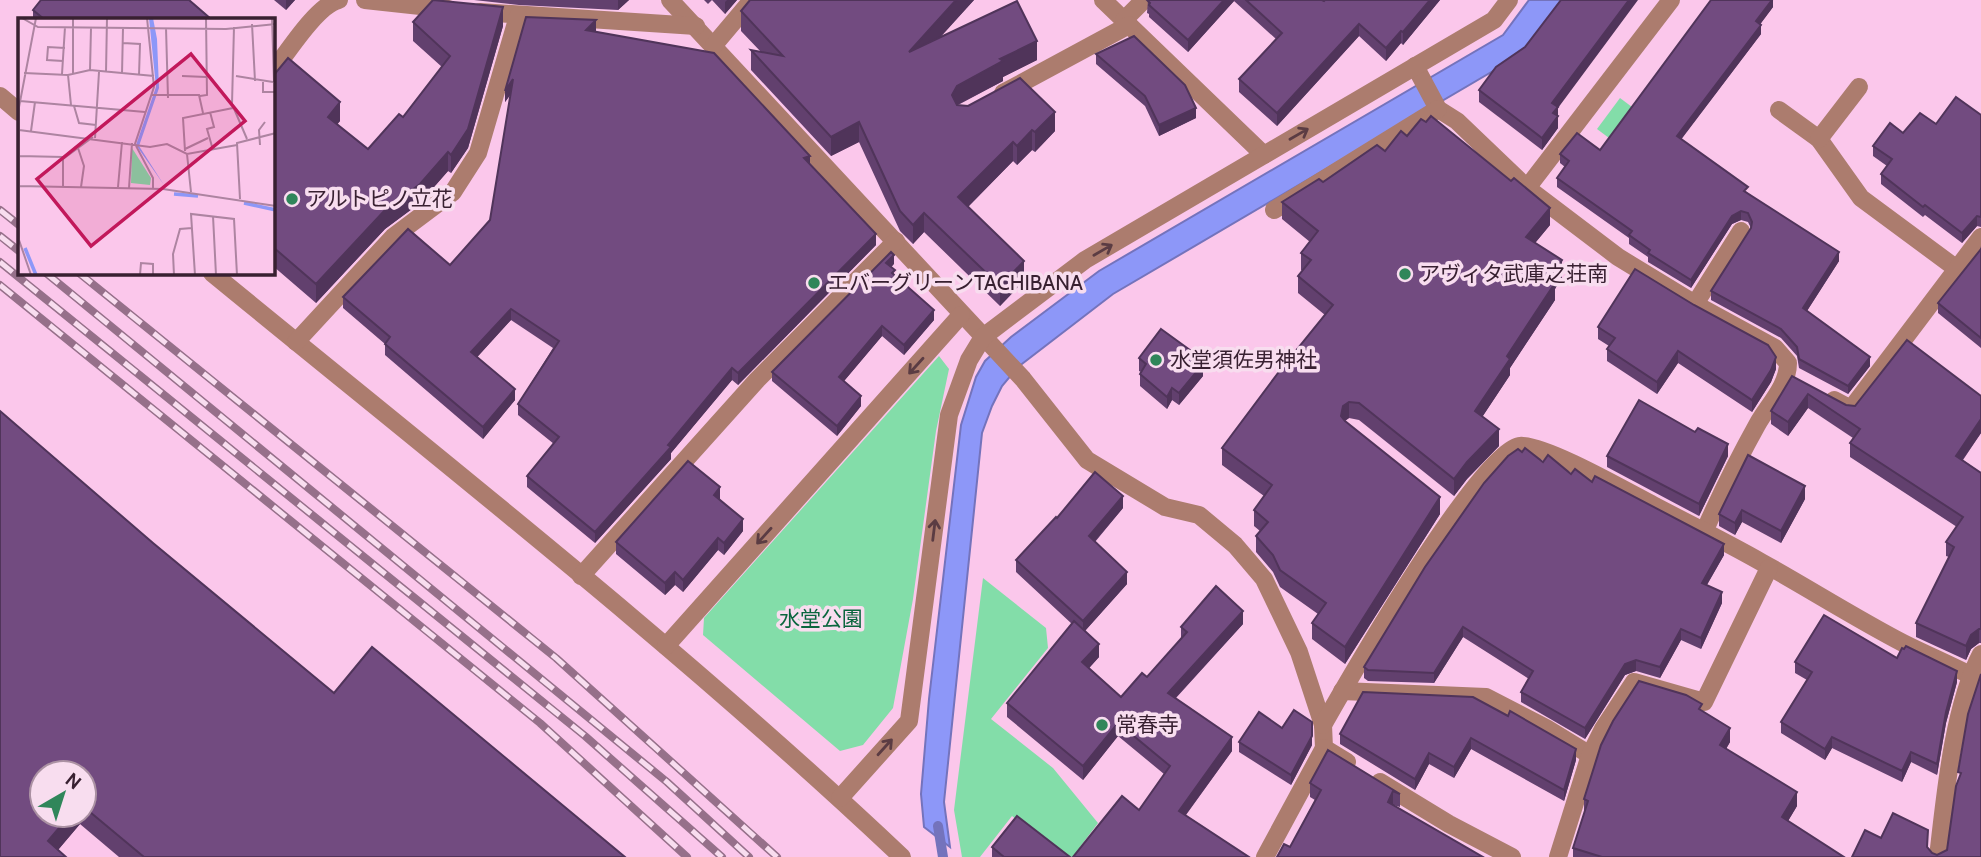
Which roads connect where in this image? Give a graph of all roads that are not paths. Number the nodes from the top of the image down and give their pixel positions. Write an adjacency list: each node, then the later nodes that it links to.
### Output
1 (338, 0): 13 (street)
2 (365, 0): 9 (street)
3 (670, 0): 11 (street)
4 (752, 0): 12 (street)
5 (1103, 0): 10 (street)
6 (1144, 0): 10 (street)
7 (1509, 0): 14 (street)
8 (1671, 0): 23 (street)
9 (518, 16): 11 (street); 33 (street)
10 (1126, 23): 17 (street); 22 (street)
11 (696, 26): 12 (street)
12 (714, 44): 27 (street)
13 (275, 68)
14 (1418, 71): 18 (street); 22 (street, one-way to 14)
15 (1859, 87): 21 (street)
16 (0, 96): 20 (street)
17 (987, 102)
18 (1438, 109): 23 (street); 24 (street)
19 (1779, 110): 21 (street)
20 (18, 111)
21 (1818, 139): 28 (street)
22 (1264, 155): 32 (street, one-way to 22)
23 (1527, 188): 30 (street)
24 (1274, 210)
25 (1741, 231): 30 (street)
26 (1981, 237): 28 (street)
27 (896, 241): 31 (street); 37 (street)
28 (1957, 269): 34 (street)
29 (214, 275): 33 (street)
30 (1695, 304): 35 (street)
31 (961, 315): 32 (street); 38 (street, one-way to 38)
32 (987, 341): 42 (street); 45 (street, one-way to 32)
33 (296, 342): 37 (street)
34 (1819, 392)
35 (1704, 532): 36 (street); 41 (street)
36 (1769, 568): 40 (street); 44 (street)
37 (582, 576): 38 (street)
38 (666, 646): 45 (street)
39 (1981, 654): 40 (street)
40 (1970, 675): 50 (street)
41 (1342, 691): 42 (street); 44 (street)
42 (1323, 725): 43 (street)
43 (1324, 748): 47 (street); 48 (street)
44 (1590, 755): 49 (street)
45 (840, 798): 46 (street)
46 (902, 857)
47 (1265, 857)
48 (1512, 857)
49 (1558, 857)
50 (1938, 857)

